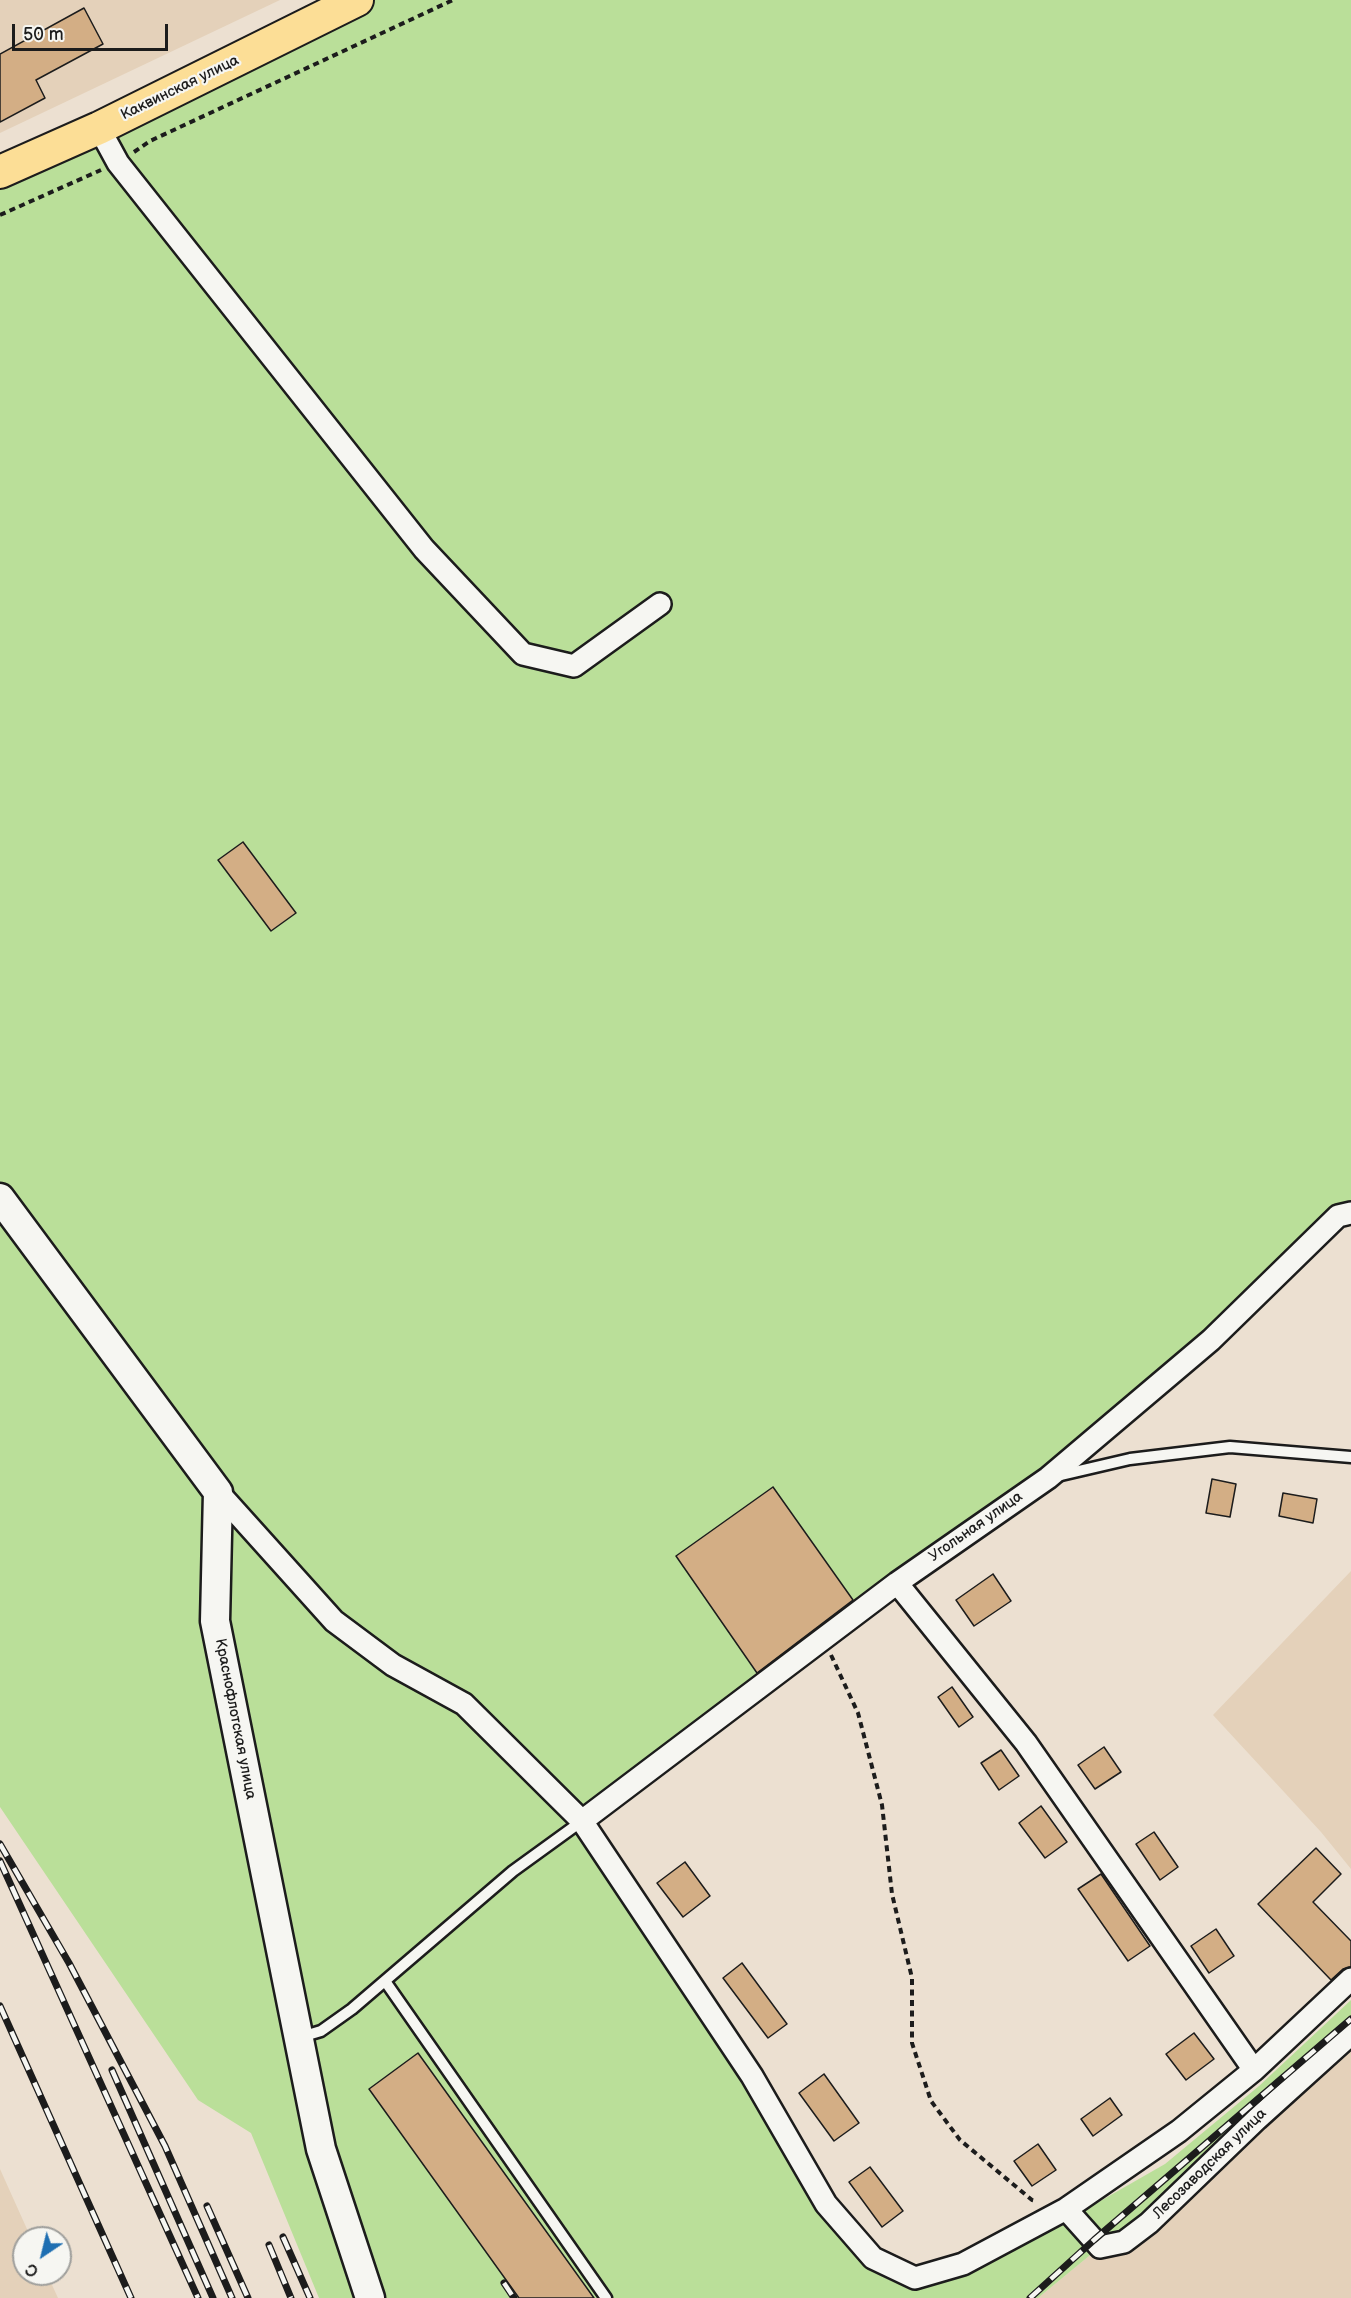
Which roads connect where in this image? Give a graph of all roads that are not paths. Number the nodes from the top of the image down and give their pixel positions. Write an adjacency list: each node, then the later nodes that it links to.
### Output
1 (357, 0): 2 (main road, Каквинская улица)
2 (99, 128): 3 (main road, Каквинская улица); 4 (street)
3 (0, 172)
4 (660, 604)
5 (0, 1198): 9 (street)
6 (1351, 1213): 8 (street, Угольная улица)
7 (1351, 1457): 8 (lane)
8 (1048, 1478): 10 (street, Угольная улица)
9 (218, 1492): 11 (street); 15 (street, Краснофлотская улица)
10 (897, 1583): 11 (street, Угольная улица); 16 (street)
11 (582, 1821): 13 (lane); 17 (street)
12 (1351, 1979): 16 (street)
13 (385, 1981): 15 (lane); 19 (lane)
14 (1351, 2034): 17 (street, Лесозаводская улица)
15 (299, 2037): 18 (street, Краснофлотская улица)
16 (1254, 2070): 17 (street)
17 (1066, 2209)
18 (369, 2298)
19 (606, 2298)

